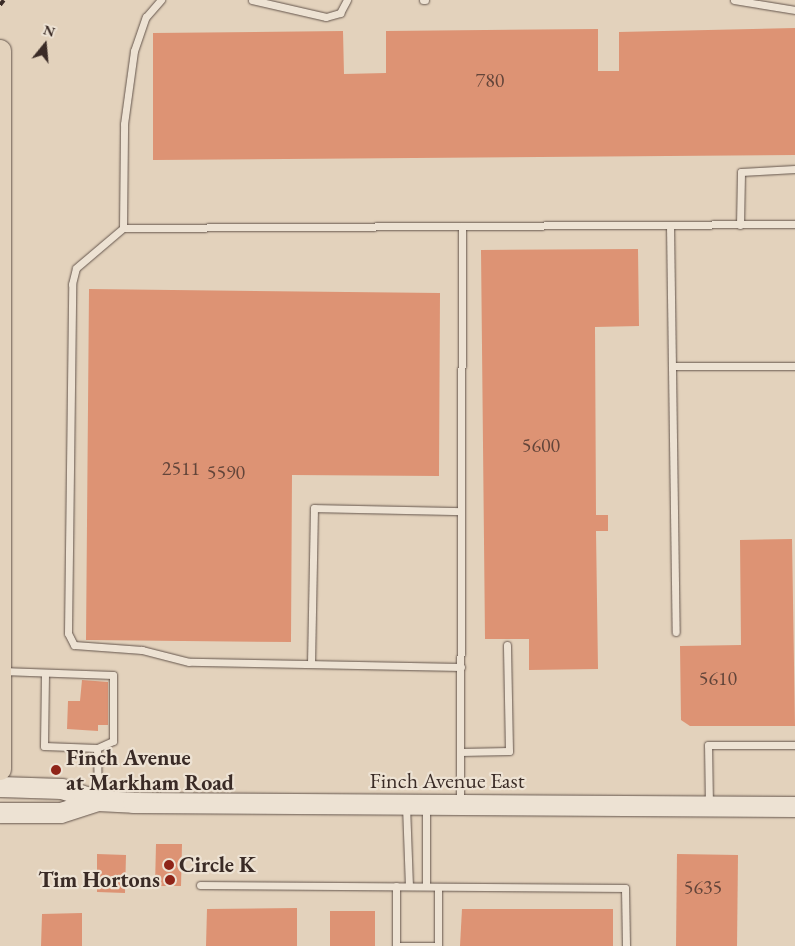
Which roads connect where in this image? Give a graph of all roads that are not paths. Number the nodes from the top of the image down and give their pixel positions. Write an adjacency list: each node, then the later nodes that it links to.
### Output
1 (161, 0): 12 (lane)
2 (252, 0): 3 (lane)
3 (347, 0)
4 (734, 0): 5 (lane)
5 (795, 10)
6 (0, 51): 20 (main road)
7 (795, 169): 10 (lane)
8 (795, 224): 10 (lane)
9 (670, 225): 10 (lane); 11 (lane); 13 (lane)
10 (740, 225)
11 (462, 226): 12 (lane); 15 (lane)
12 (123, 228): 18 (lane)
13 (672, 366): 14 (lane); 16 (lane)
14 (795, 366)
15 (461, 511): 18 (lane); 19 (lane)
16 (676, 632)
17 (507, 645): 24 (lane)
18 (311, 664): 19 (lane)
19 (460, 667): 24 (lane)
20 (2, 671): 21 (lane); 25 (main road)
21 (45, 673): 23 (lane); 23 (lane)
22 (795, 744): 30 (lane)
23 (97, 748): 27 (lane)
24 (460, 752): 29 (lane)
25 (0, 769)
26 (0, 787): 27 (main road, Finch Avenue East)
27 (98, 801): 28 (main road, Finch Avenue East); 32 (main road, Finch Avenue East)
28 (416, 805): 29 (main road, Finch Avenue East); 35 (lane); 36 (lane)
29 (460, 805): 30 (main road, Finch Avenue East)
30 (709, 806): 31 (main road, Finch Avenue East)
31 (795, 807)
32 (0, 813)
33 (200, 885): 34 (lane)
34 (396, 886): 35 (lane); 38 (lane)
35 (409, 886): 36 (lane)
36 (426, 886): 37 (lane)
37 (438, 887): 39 (lane); 40 (lane)
38 (396, 946): 39 (lane)
39 (438, 946)
40 (626, 946)

